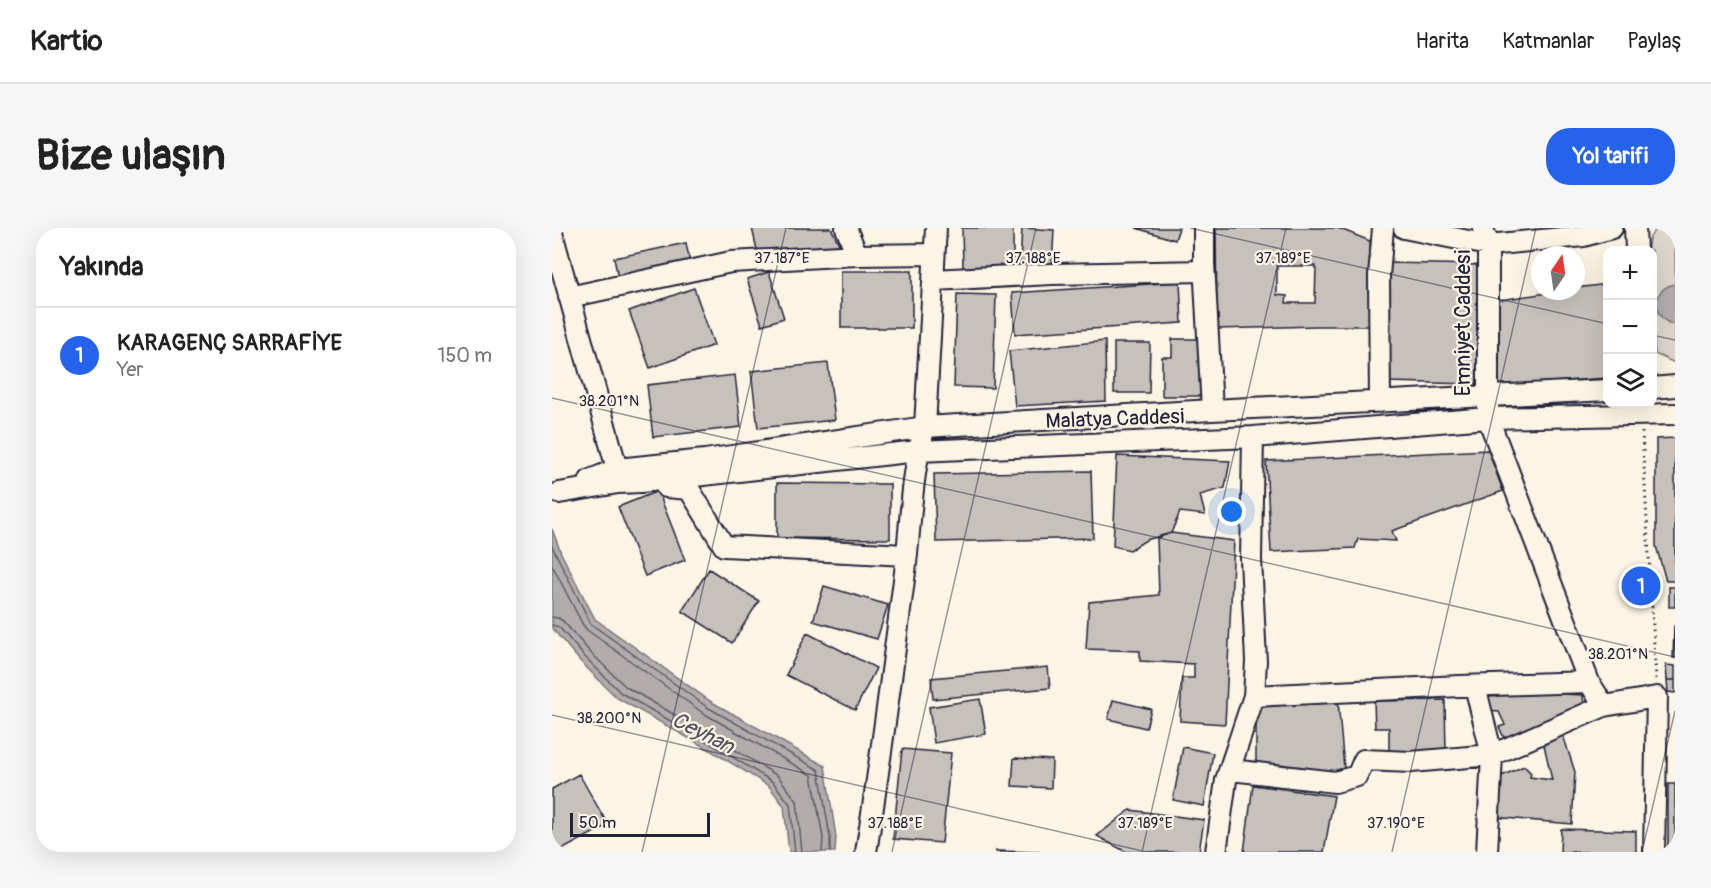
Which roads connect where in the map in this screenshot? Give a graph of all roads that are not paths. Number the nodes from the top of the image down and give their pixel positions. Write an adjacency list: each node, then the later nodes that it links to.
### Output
1 (846, 228): 12 (street)
2 (936, 228): 11 (street)
3 (1204, 228): 13 (street)
4 (1383, 228): 20 (street)
5 (1404, 228): 9 (street)
6 (1612, 228): 9 (street)
7 (1635, 228): 10 (street)
8 (552, 233): 15 (street)
9 (1485, 237): 19 (street, Emniyet Caddesi)
10 (1636, 246)
11 (934, 254): 12 (street); 14 (street)
12 (857, 255): 15 (street)
13 (1204, 271): 14 (street); 21 (street)
14 (933, 280): 24 (street)
15 (568, 297): 27 (street)
16 (1675, 386): 17 (street)
17 (1657, 388)
18 (1603, 390): 19 (street)
19 (1488, 397): 20 (street); 23 (street, Emniyet Caddesi)
20 (1380, 402): 21 (street)
21 (1212, 410): 24 (street)
22 (1675, 414): 23 (street, Malatya Caddesi)
23 (1488, 418): 25 (street, Malatya Caddesi); 30 (street)
24 (925, 427): 26 (street); 27 (street)
25 (1253, 437): 26 (street, Malatya Caddesi); 32 (street)
26 (918, 451): 27 (street, Malatya Caddesi); 29 (street)
27 (617, 476): 28 (street); 29 (street)
28 (556, 495)
29 (907, 555): 36 (street)
30 (1589, 682): 31 (street); 33 (street)
31 (1475, 686): 32 (street); 34 (street)
32 (1254, 696): 35 (street)
33 (1604, 706): 34 (street); 39 (street)
34 (1492, 755): 35 (street); 38 (street)
35 (1231, 770): 37 (street)
36 (866, 852)
37 (1216, 852)
38 (1487, 852)
39 (1654, 852)

